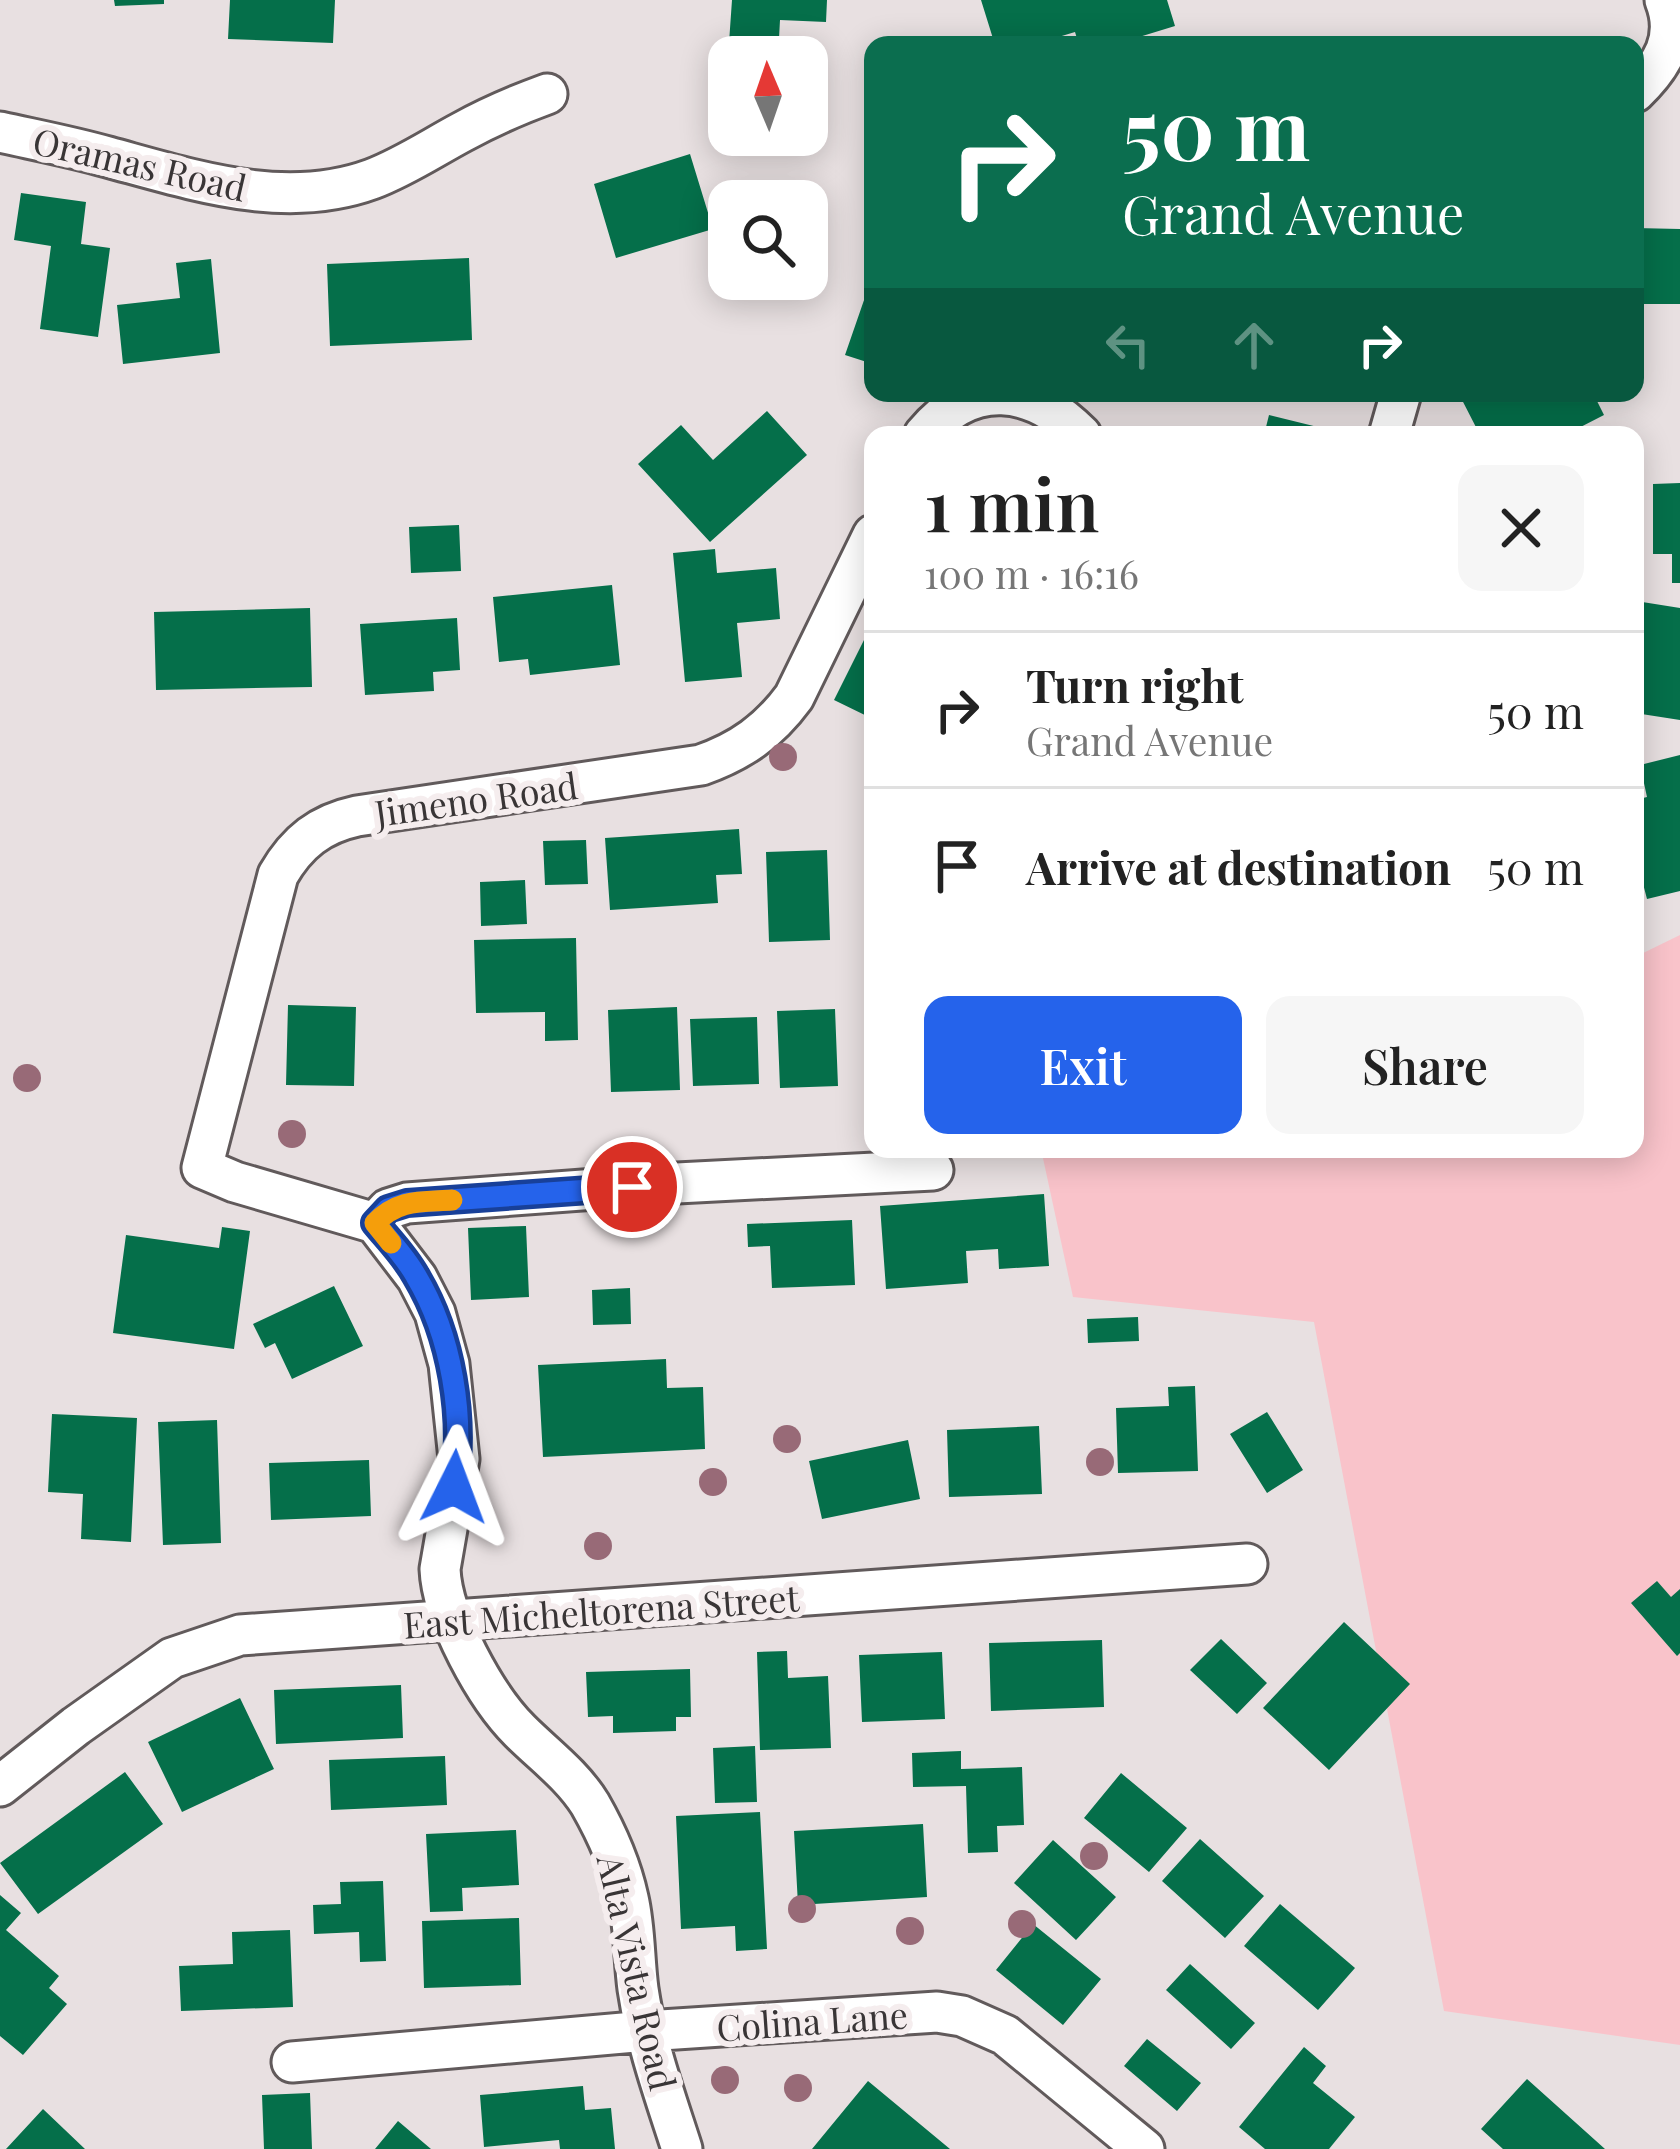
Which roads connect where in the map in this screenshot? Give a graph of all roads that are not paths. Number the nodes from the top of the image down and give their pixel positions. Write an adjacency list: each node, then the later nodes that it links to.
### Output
1 (1665, 0): 2 (street)
2 (1644, 83)
3 (547, 94): 4 (street, Oramas Road)
4 (0, 132)
5 (966, 402): 7 (street)
6 (1038, 402): 8 (street)
7 (931, 426)
8 (1072, 426)
9 (864, 553): 11 (street, Jimeno Road)
10 (933, 1169): 11 (street)
11 (375, 1223): 13 (street, Alta Vista Road)
12 (1247, 1564): 13 (street, East Micheltorena Street)
13 (451, 1620): 14 (street, East Micheltorena Street); 15 (street, Alta Vista Road)
14 (0, 1786)
15 (646, 2031): 16 (street, Colina Lane); 17 (street, Alta Vista Road); 18 (street, Colina Lane)
16 (292, 2062)
17 (682, 2149)
18 (1144, 2149)

